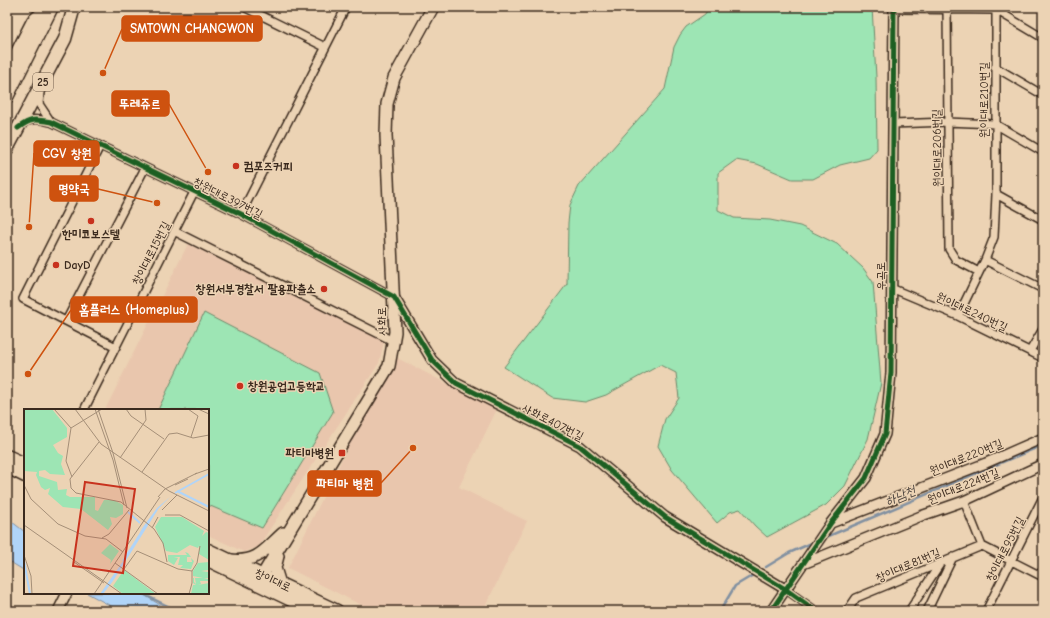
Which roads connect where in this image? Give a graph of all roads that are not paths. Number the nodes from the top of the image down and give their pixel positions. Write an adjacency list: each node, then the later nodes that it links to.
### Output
1 (49, 7): 12 (main road)
2 (52, 7): 16 (main road)
3 (244, 7): 11 (street)
4 (346, 7): 11 (street)
5 (433, 7): 35 (main road, 사화로)
6 (894, 8): 7 (street); 19 (street, 우곡로)
7 (947, 8): 8 (street); 18 (street, 원이대로206번길)
8 (996, 8): 10 (street); 13 (street, 원이대로210번길)
9 (73, 10): 14 (main road, 25); 21 (main road)
10 (1043, 38)
11 (325, 47): 28 (street)
12 (8, 67)
13 (995, 67): 15 (street); 20 (street, 원이대로210번길)
14 (40, 87): 17 (street); 21 (main road, 25)
15 (1043, 95)
16 (7, 97)
17 (51, 122): 21 (street); 22 (street, 창원대로397번길)
18 (947, 122): 19 (street); 20 (street); 32 (street, 원이대로206번길)
19 (893, 124): 33 (street, 우곡로)
20 (994, 124): 24 (street); 27 (street, 원이대로210번길)
21 (12, 130): 23 (main road, 25)
22 (100, 146): 25 (street, 창원대로397번길); 37 (street)
23 (7, 148)
24 (1043, 152)
25 (145, 168): 26 (street, 창원대로397번길); 37 (street)
26 (194, 192): 28 (street, 창원대로397번길); 30 (street, 창이대로15번길)
27 (996, 194): 29 (street); 31 (street, 원이대로210번길)
28 (241, 214): 35 (street, 창원대로397번길)
29 (1043, 220)
30 (174, 231): 39 (street); 40 (street, 창이대로15번길)
31 (985, 260): 32 (street, 원이대로210번길); 34 (street)
32 (979, 272): 36 (street, 원이대로210번길)
33 (891, 288): 36 (street, 원이대로240번길); 53 (street, 우곡로)
34 (1043, 289)
35 (394, 297): 39 (main road, 사화로); 65 (street, 사화로407번길)
36 (958, 316): 41 (street, 원이대로240번길)
37 (66, 321): 40 (street)
38 (1043, 329): 41 (street)
39 (395, 342): 52 (main road, 사화로)
40 (116, 347): 43 (street, 창이대로15번길)
41 (1030, 351): 42 (street, 원이대로240번길)
42 (1043, 358)
43 (85, 409)
44 (1043, 438): 53 (street, 원이대로220번길)
45 (7, 456): 46 (main road)
46 (24, 464)
47 (1043, 464): 51 (street, 원이대로224번길)
48 (7, 467): 49 (main road)
49 (24, 476)
50 (1043, 497): 60 (street, 창이대로95번길)
51 (964, 501): 54 (street); 59 (street, 원이대로224번길)
52 (293, 524): 58 (main road); 63 (main road, 사화로); 64 (main road)
53 (829, 526): 59 (street, 우곡로)
54 (982, 546): 56 (street, 창이대로81번길); 60 (street)
55 (209, 550): 58 (main road, 창이대로)
56 (953, 558): 61 (street, 창이대로81번길); 76 (street)
57 (209, 560): 63 (main road, 창이대로)
58 (228, 560): 63 (main road, 창이대로)
59 (805, 561): 65 (street)
60 (1011, 562): 62 (street); 77 (street, 창이대로95번길)
61 (940, 564): 74 (street, 창이대로81번길); 75 (street)
62 (1043, 577)
63 (260, 580): 64 (main road, 창이대로); 70 (main road, 창이대로)
64 (280, 584): 71 (main road, 창이대로)
65 (786, 589): 72 (street); 73 (street)
66 (66, 594): 69 (street)
67 (7, 609): 68 (street)
68 (11, 611)
69 (58, 611)
70 (314, 611)
71 (337, 611)
72 (771, 611)
73 (816, 611)
74 (847, 611)
75 (908, 611)
76 (927, 611)
77 (986, 611)

